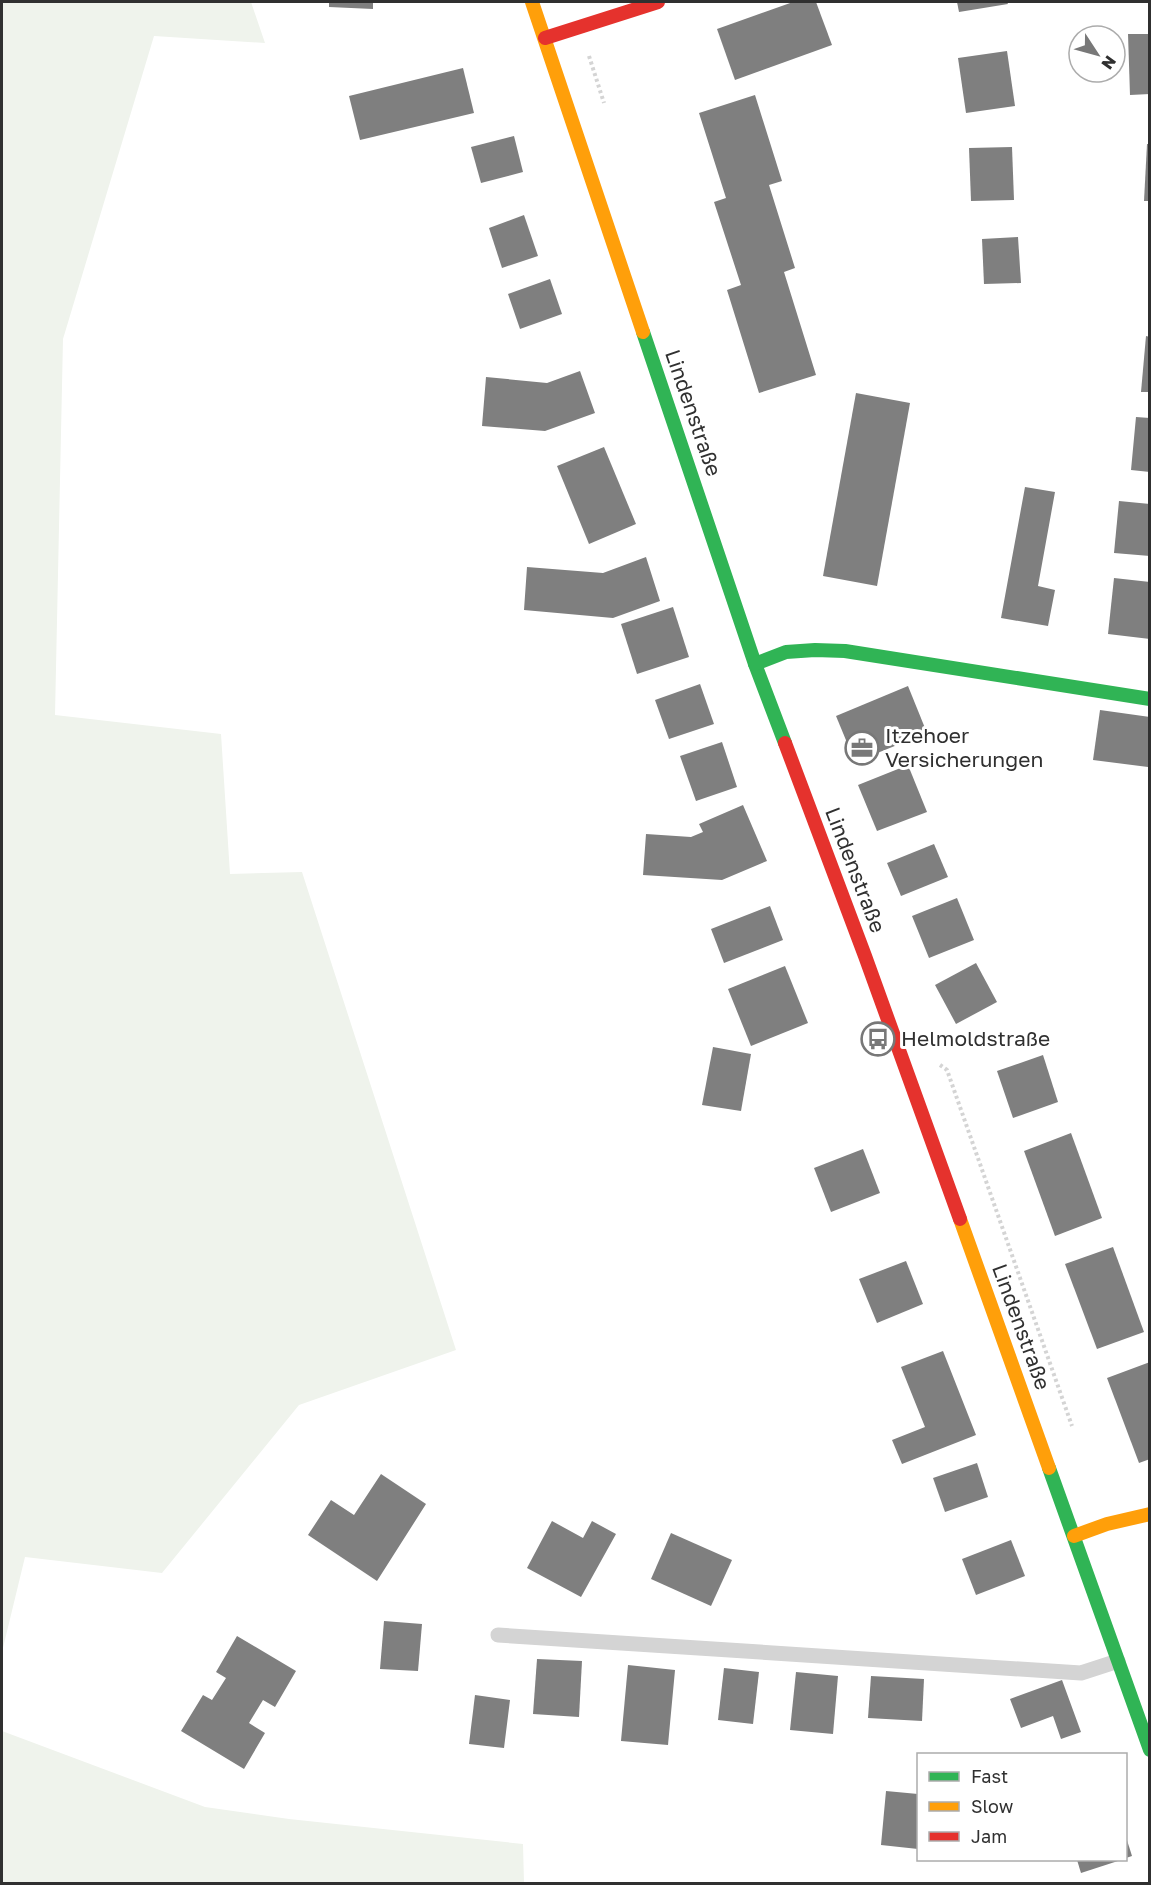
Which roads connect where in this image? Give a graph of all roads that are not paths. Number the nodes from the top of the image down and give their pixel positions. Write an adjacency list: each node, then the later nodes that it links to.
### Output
1 (532, 2): 3 (street, Lindenstraße)
2 (658, 2): 3 (street)
3 (545, 38): 4 (street, Lindenstraße)
4 (755, 664): 5 (street); 7 (street, Lindenstraße)
5 (1149, 699)
6 (1149, 1514): 7 (street)
7 (1074, 1536): 9 (street, Lindenstraße)
8 (498, 1635): 9 (lane)
9 (1118, 1660): 10 (street, Lindenstraße)
10 (1149, 1750)

